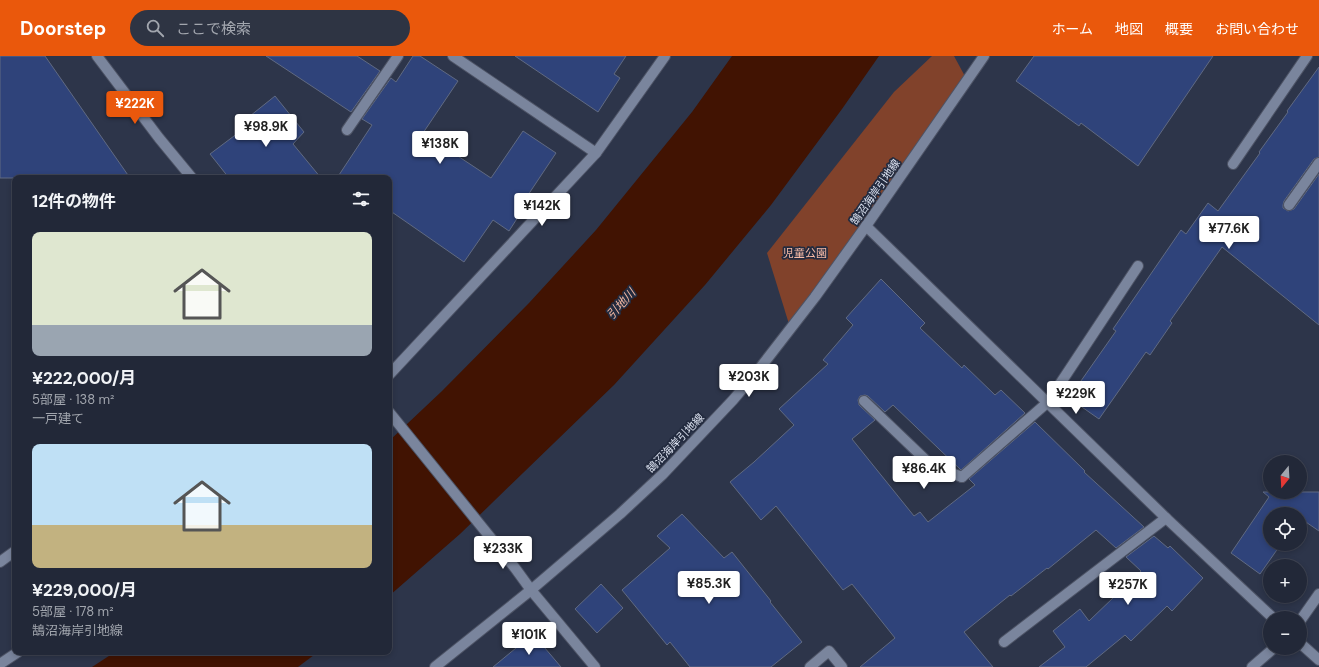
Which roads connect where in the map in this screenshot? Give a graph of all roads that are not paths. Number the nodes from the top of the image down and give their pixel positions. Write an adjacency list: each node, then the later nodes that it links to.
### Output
1 (97, 56): 11 (street)
2 (398, 56): 7 (street)
3 (453, 56): 8 (street)
4 (665, 56): 8 (street)
5 (984, 56): 13 (street, 鵠沼海岸引地線)
6 (1307, 56): 10 (street)
7 (347, 130)
8 (596, 153): 15 (street)
9 (1319, 162): 12 (street)
10 (1233, 164)
11 (190, 175)
12 (1289, 205)
13 (866, 226): 17 (street); 22 (street, 鵠沼海岸引地線)
14 (1138, 266): 17 (street)
15 (392, 372)
16 (864, 401): 17 (street)
17 (1048, 402): 19 (street)
18 (392, 416): 22 (street)
19 (1166, 518): 24 (street); 26 (street)
20 (12, 553): 21 (street)
21 (0, 562)
22 (531, 590): 32 (street, 鵠沼海岸引地線); 33 (street)
23 (1319, 594): 25 (street)
24 (1266, 611)
25 (1307, 611)
26 (1004, 642)
27 (1307, 649): 30 (street)
28 (14, 655): 31 (street)
29 (1266, 655): 36 (street)
30 (1319, 660)
31 (0, 664)
32 (435, 667)
33 (595, 667)
34 (810, 667): 35 (street)
35 (842, 667)
36 (1252, 667)

